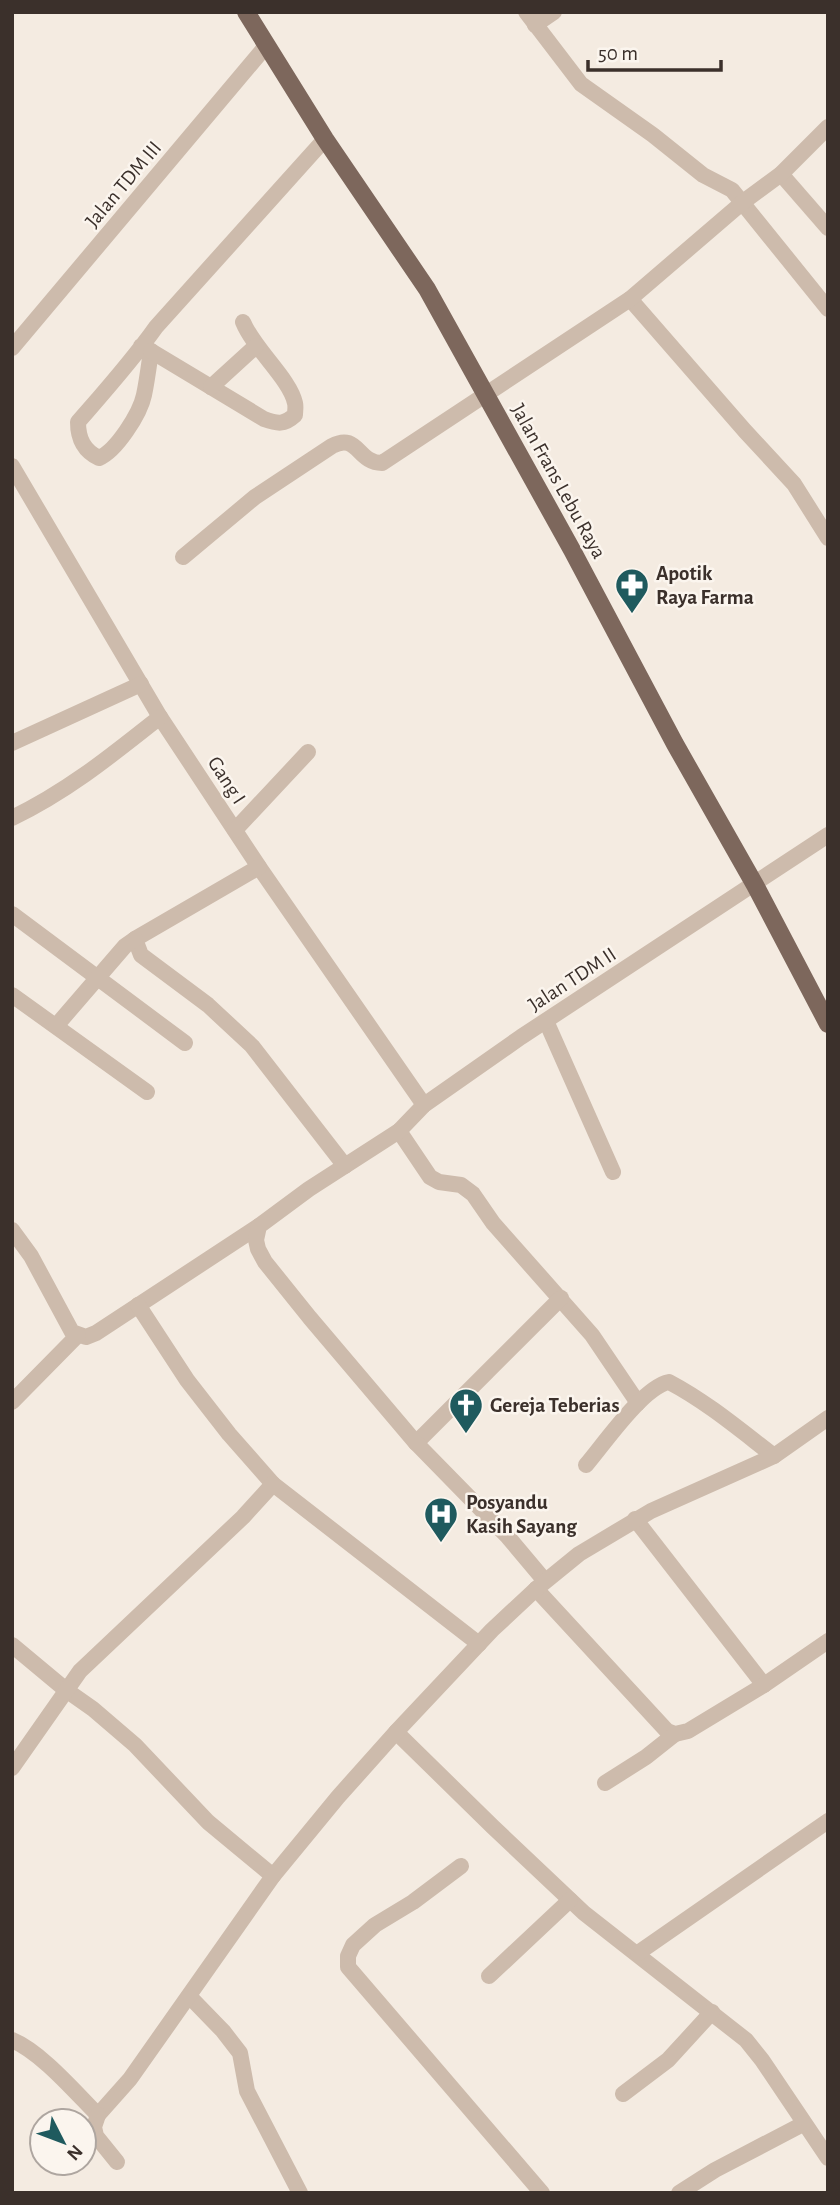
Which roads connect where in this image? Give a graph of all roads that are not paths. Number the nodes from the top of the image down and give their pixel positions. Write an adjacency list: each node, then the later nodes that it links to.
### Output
1 (246, 12): 4 (main road, Jalan Frans Lebu Raya)
2 (554, 12): 3 (street)
3 (530, 19): 8 (street)
4 (266, 46): 6 (main road, Jalan Frans Lebu Raya); 14 (street, Jalan TDM III)
5 (828, 127): 7 (street)
6 (325, 139): 15 (street); 17 (main road, Jalan Frans Lebu Raya)
7 (781, 174): 8 (street); 9 (street)
8 (743, 202): 10 (street); 11 (street)
9 (828, 228)
10 (630, 299): 17 (street); 19 (street)
11 (828, 309)
12 (243, 322): 13 (street)
13 (256, 346): 16 (street); 16 (street)
14 (12, 348)
15 (146, 348): 15 (street); 16 (street)
16 (211, 387)
17 (484, 394): 20 (street); 29 (main road, Jalan Frans Lebu Raya)
18 (12, 466): 21 (street, Gang I)
19 (828, 538)
20 (183, 557)
21 (141, 684): 22 (street, Gang I); 23 (street)
22 (160, 717): 25 (street); 26 (street, Gang I)
23 (12, 743)
24 (308, 752): 26 (street)
25 (12, 818)
26 (235, 830): 28 (street, Gang I)
27 (828, 835): 29 (street, Jalan TDM II)
28 (259, 867): 31 (street); 39 (street, Gang I)
29 (755, 885): 34 (street, Jalan TDM II); 35 (main road, Jalan Frans Lebu Raya)
30 (12, 914): 32 (street)
31 (135, 939): 32 (street); 41 (street)
32 (99, 977): 36 (street); 37 (street)
33 (12, 995): 36 (street)
34 (546, 1021): 39 (street, Jalan TDM II); 42 (street)
35 (828, 1024)
36 (56, 1027): 38 (street)
37 (186, 1043)
38 (147, 1092)
39 (420, 1110): 40 (street, Jalan TDM II)
40 (399, 1130): 41 (street, Jalan TDM II); 45 (street)
41 (345, 1166): 43 (street, Jalan TDM II)
42 (612, 1172)
43 (259, 1226): 46 (street, Jalan TDM II); 51 (street)
44 (12, 1230): 47 (street)
45 (561, 1298): 49 (street); 51 (street)
46 (138, 1305): 47 (street, Jalan TDM II); 54 (street)
47 (78, 1335): 48 (street)
48 (12, 1402)
49 (638, 1403): 52 (street); 53 (street)
50 (828, 1418): 52 (street)
51 (416, 1443): 56 (street)
52 (774, 1457): 55 (street)
53 (586, 1465)
54 (273, 1484): 58 (street); 61 (street)
55 (635, 1520): 56 (street); 60 (street)
56 (540, 1585): 58 (street); 63 (street)
57 (828, 1641): 60 (street)
58 (479, 1644): 62 (street)
59 (12, 1645): 61 (street)
60 (764, 1685): 63 (street)
61 (66, 1690): 64 (street); 68 (street)
62 (396, 1732): 68 (street); 69 (street)
63 (675, 1734): 65 (street)
64 (12, 1768)
65 (604, 1783)
66 (828, 1821): 70 (street)
67 (461, 1866): 83 (street)
68 (273, 1876): 72 (street)
69 (570, 1900): 70 (street); 71 (street)
70 (638, 1953): 73 (street)
71 (489, 1976)
72 (190, 1997): 77 (street); 82 (street)
73 (712, 2012): 75 (street); 78 (street)
74 (12, 2040): 76 (street)
75 (623, 2094)
76 (90, 2107)
77 (98, 2115)
78 (803, 2124): 80 (street); 84 (street)
79 (98, 2138): 81 (street)
80 (828, 2158)
81 (117, 2162)
82 (300, 2193)
83 (542, 2193)
84 (679, 2193)

